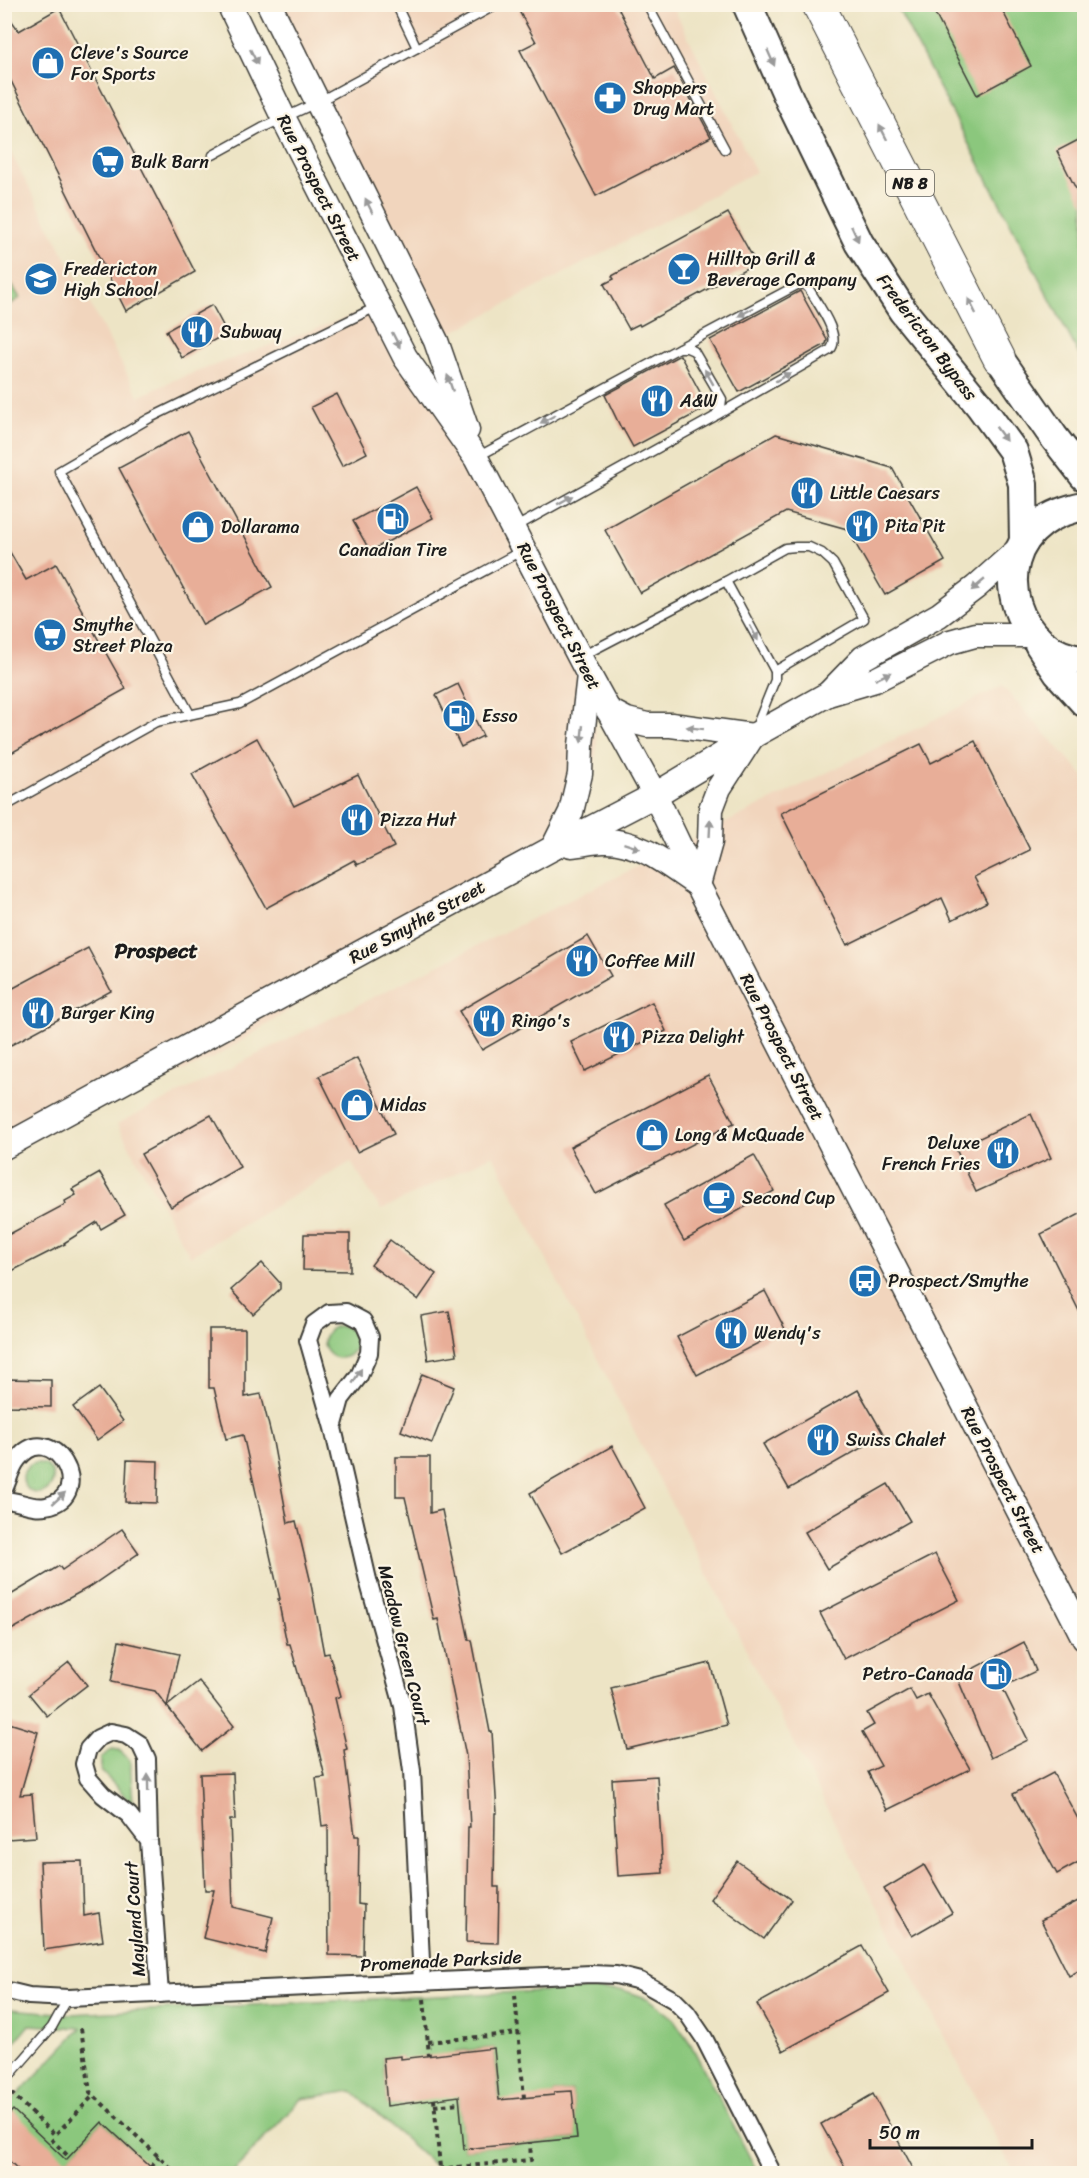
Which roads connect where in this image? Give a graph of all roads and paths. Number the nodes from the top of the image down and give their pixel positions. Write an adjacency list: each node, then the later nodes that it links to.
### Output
1 (228, 4): 10 (main road, Rue Prospect Street, one-way to 10)
2 (269, 4): 9 (main road, Rue Prospect Street)
3 (396, 4): 8 (lane)
4 (498, 4): 8 (lane)
5 (647, 4): 11 (lane)
6 (747, 4): 21 (highway, Fredericton Bypass, one-way to 21)
7 (818, 4): 15 (highway, NB 8, one-way to 7)
8 (417, 48): 9 (lane)
9 (318, 102): 10 (lane); 17 (main road, Rue Prospect Street, one-way to 9)
10 (284, 119): 12 (lane); 13 (main road, Rue Prospect Street)
11 (725, 149)
12 (213, 155)
13 (379, 306): 17 (main road, Rue Prospect Street, one-way to 17); 30 (lane)
14 (678, 348): 16 (lane, one-way to 14); 16 (lane, one-way to 14); 17 (lane, one-way to 17)
15 (999, 358): 18 (highway, NB 8)
16 (714, 417): 20 (lane, one-way to 16)
17 (476, 458): 20 (main road, Rue Prospect Street)
18 (1084, 476)
19 (1084, 506): 21 (highway)
20 (519, 539): 25 (main road, Rue Prospect Street); 30 (lane)
21 (1023, 544): 23 (highway); 27 (main road, Rue Smythe Street, one-way to 27)
22 (726, 581): 25 (lane); 26 (lane, one-way to 26); 26 (lane)
23 (1033, 636): 24 (highway); 27 (main road, Rue Smythe Street, one-way to 23); 28 (highway)
24 (1084, 660)
25 (584, 666): 29 (main road, Rue Prospect Street); 34 (main road, one-way to 34)
26 (775, 671): 31 (lane)
27 (828, 694): 31 (main road, Rue Smythe Street)
28 (1084, 702)
29 (608, 710): 31 (main road, one-way to 29); 32 (main road, Rue Prospect Street)
30 (190, 714): 33 (lane)
31 (753, 736): 32 (main road, Rue Smythe Street); 35 (main road, one-way to 31)
32 (655, 795): 34 (main road, Rue Smythe Street); 35 (main road, Rue Prospect Street)
33 (4, 807)
34 (553, 848): 35 (main road, one-way to 35); 36 (main road, Rue Smythe Street)
35 (698, 885): 40 (main road, Rue Prospect Street)
36 (4, 1147)
37 (333, 1428): 37 (street, Meadow Green Court, one-way to 37); 43 (street, Meadow Green Court)
38 (4, 1489): 39 (street, one-way to 38)
39 (4, 1500)
40 (1084, 1638)
41 (149, 1841): 41 (street, Mayland Court, one-way to 41); 45 (street, Mayland Court)
42 (513, 1977): 43 (street, Promenade Parkside); 48 (path); 66 (street, Promenade Parkside)
43 (422, 1982): 45 (street, Promenade Parkside); 49 (path)
44 (4, 1990): 46 (street, Promenade Parkside)
45 (159, 1994): 46 (street, Promenade Parkside)
46 (68, 1998): 51 (lane)
47 (81, 2028): 52 (path)
48 (518, 2033): 49 (path); 55 (path)
49 (428, 2042): 50 (path)
50 (429, 2055)
51 (4, 2082)
52 (94, 2095): 58 (path); 61 (path)
53 (15, 2097): 58 (path)
54 (434, 2098): 57 (path)
55 (524, 2098)
56 (459, 2103): 57 (path)
57 (434, 2106): 63 (path)
58 (56, 2135): 60 (path)
59 (530, 2142): 63 (path)
60 (69, 2157)
61 (159, 2157): 62 (path); 64 (path)
62 (151, 2166)
63 (440, 2169): 65 (path)
64 (177, 2174)
65 (433, 2174)
66 (773, 2174)

